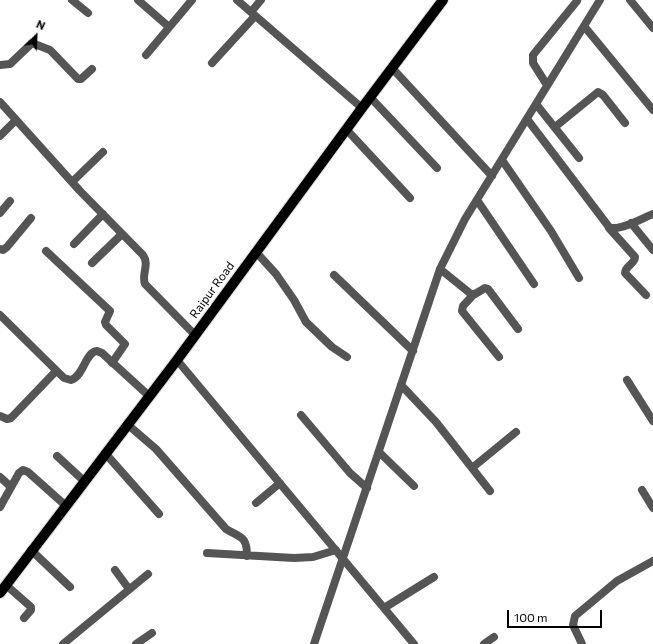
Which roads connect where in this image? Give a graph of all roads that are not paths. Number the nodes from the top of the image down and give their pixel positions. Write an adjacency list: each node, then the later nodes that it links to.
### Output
1 (72, 0): 10 (street)
2 (138, 0): 13 (street)
3 (192, 0): 13 (street)
4 (237, 0): 11 (street)
5 (262, 0): 11 (street)
6 (444, 0): 18 (main road, Raipur Road)
7 (600, 0): 12 (street)
8 (630, 0): 14 (street)
9 (577, 1): 20 (street)
10 (88, 13)
11 (253, 14): 16 (street); 24 (street)
12 (584, 26): 20 (street); 25 (street)
13 (169, 27): 15 (street)
14 (653, 28)
15 (146, 55)
16 (212, 63)
17 (0, 65): 19 (street)
18 (392, 68): 21 (main road, Raipur Road); 36 (street)
19 (92, 69)
20 (547, 85): 23 (street)
21 (370, 97): 24 (main road, Raipur Road); 35 (street)
22 (0, 102): 27 (street)
23 (536, 104): 26 (street); 29 (street)
24 (362, 108): 30 (main road, Raipur Road)
25 (653, 110)
26 (527, 119): 34 (street); 46 (street)
27 (16, 120): 31 (street); 37 (street)
28 (625, 123): 29 (street)
29 (555, 127): 33 (street)
30 (346, 129): 38 (street); 52 (main road, Raipur Road)
31 (0, 136)
32 (103, 152): 37 (street)
33 (578, 158)
34 (502, 160): 36 (street); 56 (street)
35 (437, 168)
36 (492, 176): 39 (street)
37 (72, 182): 42 (street)
38 (410, 198)
39 (477, 200): 54 (street); 57 (street)
40 (10, 201): 41 (street)
41 (0, 213)
42 (103, 214): 47 (street); 48 (street)
43 (653, 214): 45 (street)
44 (31, 218): 49 (street)
45 (631, 223): 46 (street); 50 (street)
46 (609, 227): 59 (street)
47 (122, 234): 53 (street); 62 (street)
48 (74, 244)
49 (0, 249)
50 (653, 250)
51 (46, 251): 67 (street)
52 (256, 252): 62 (main road, Raipur Road); 64 (street)
53 (92, 264)
54 (440, 269): 58 (street); 63 (street)
55 (334, 275): 63 (street)
56 (579, 278)
57 (534, 284)
58 (474, 294): 61 (street); 65 (street)
59 (646, 295)
60 (0, 315): 68 (street)
61 (518, 329)
62 (195, 336): 66 (main road, Raipur Road)
63 (413, 351): 70 (street)
64 (347, 357)
65 (499, 357)
66 (177, 360): 71 (main road, Raipur Road); 83 (street)
67 (112, 362): 68 (street); 71 (street)
68 (56, 371): 73 (street)
69 (627, 380): 74 (street)
70 (401, 385): 77 (street); 80 (street)
71 (148, 395): 75 (main road, Raipur Road)
72 (301, 415): 86 (street)
73 (0, 416)
74 (653, 421)
75 (127, 424): 78 (main road, Raipur Road); 97 (street)
76 (516, 432): 80 (street)
77 (379, 452): 84 (street); 86 (street)
78 (105, 453): 82 (main road, Raipur Road); 93 (street)
79 (57, 456): 82 (street)
80 (472, 468): 87 (street)
81 (0, 477): 85 (street)
82 (84, 481): 90 (main road, Raipur Road)
83 (280, 483): 89 (street); 95 (street)
84 (414, 486)
85 (11, 487): 90 (street); 91 (street)
86 (367, 488): 98 (street)
87 (490, 490)
88 (642, 490): 92 (street)
89 (256, 503)
90 (66, 505): 94 (main road, Raipur Road)
91 (0, 507)
92 (653, 508)
93 (159, 514)
94 (31, 550): 103 (street); 104 (main road, Raipur Road)
95 (336, 550): 97 (street); 98 (street)
96 (207, 553): 97 (street)
97 (247, 556)
98 (343, 558): 106 (street); 112 (street)
99 (653, 561): 115 (street)
100 (115, 570): 105 (street)
101 (148, 574): 105 (street)
102 (434, 577): 106 (street)
103 (70, 587)
104 (2, 589): 107 (street)
105 (129, 589): 110 (street)
106 (384, 608): 113 (street)
107 (24, 618)
108 (152, 633): 111 (street)
109 (494, 637): 114 (street)
110 (66, 643)
111 (136, 644)
112 (314, 644)
113 (414, 644)
114 (484, 644)
115 (582, 644)

